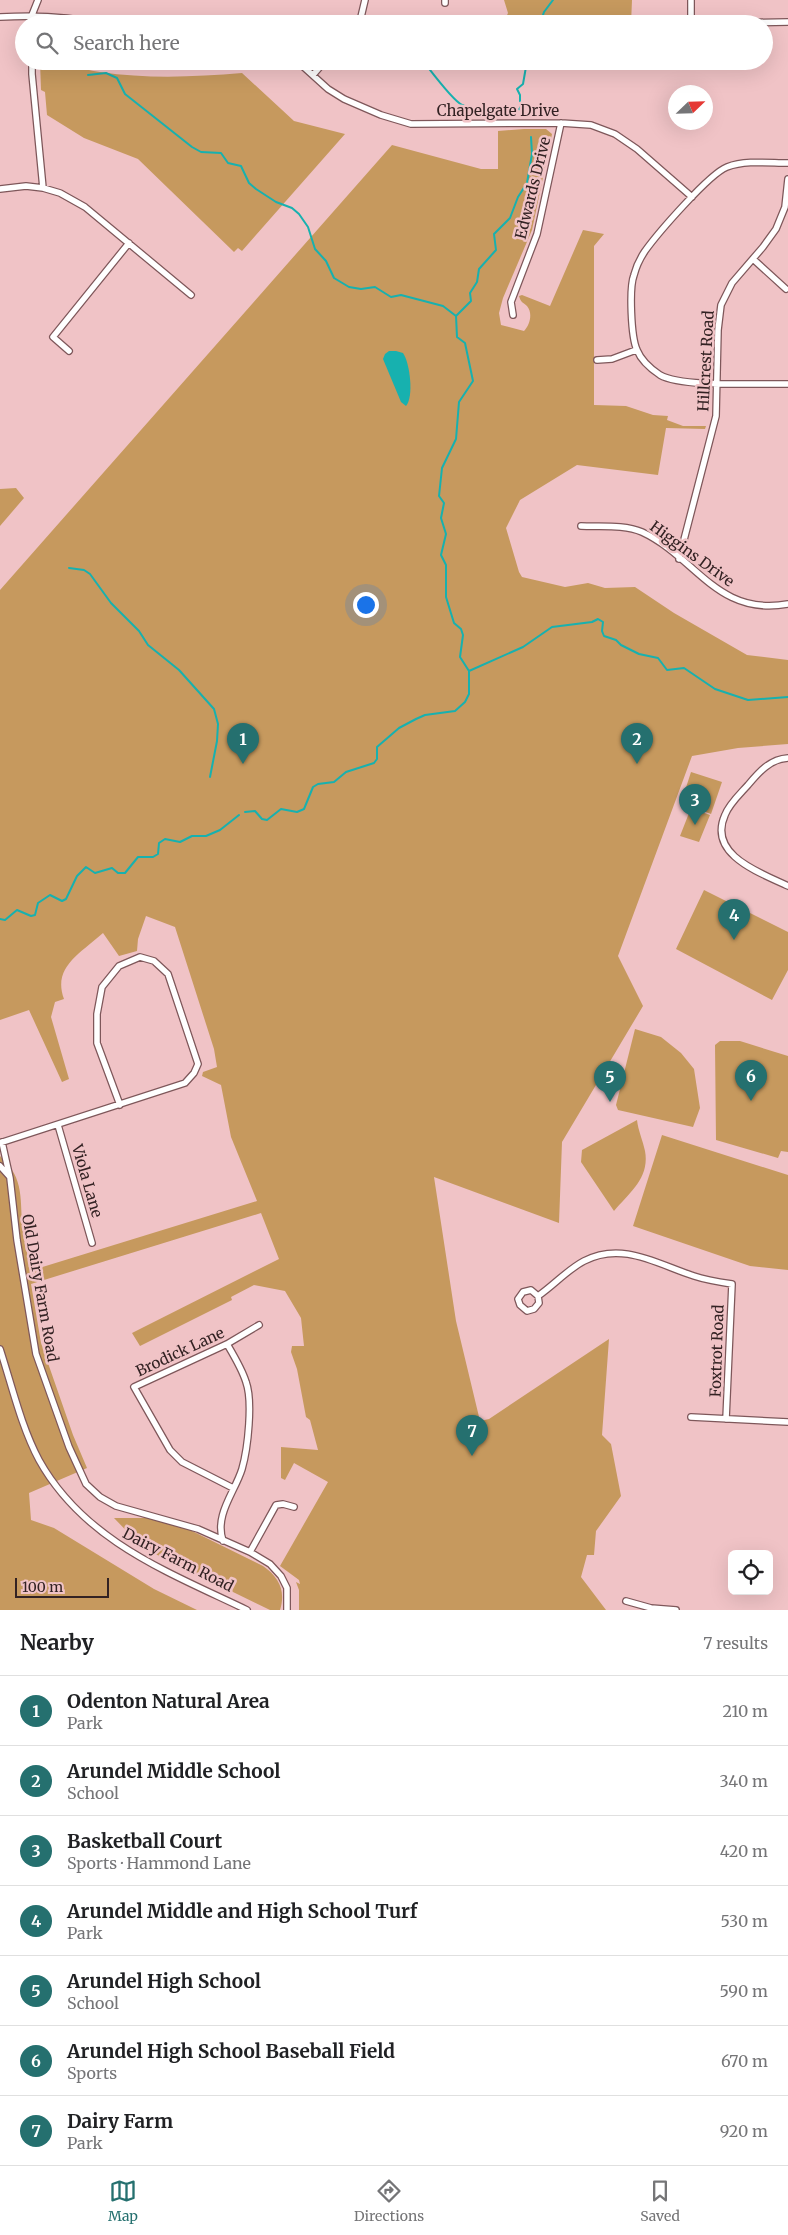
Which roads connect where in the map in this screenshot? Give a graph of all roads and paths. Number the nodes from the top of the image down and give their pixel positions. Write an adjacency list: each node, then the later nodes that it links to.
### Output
1 (38, 0): 4 (street)
2 (365, 0): 5 (street)
3 (691, 0): 6 (street)
4 (32, 15)
5 (361, 15)
6 (691, 15)
7 (15, 17): 8 (street)
8 (0, 18)
9 (773, 22): 10 (street)
10 (788, 22)
11 (32, 70): 18 (street)
12 (307, 70): 14 (street, Chapelgate Drive)
13 (317, 70): 14 (street)
14 (313, 75): 15 (street, Chapelgate Drive)
15 (562, 123): 20 (street, Chapelgate Drive); 25 (street, Edwards Drive)
16 (788, 163): 20 (street)
17 (788, 179): 22 (street, Hillcrest Road)
18 (43, 188): 19 (street); 21 (street)
19 (0, 189)
20 (692, 197): 26 (street)
21 (129, 243): 24 (street); 27 (street)
22 (753, 259): 23 (street); 29 (street, Hillcrest Road)
23 (786, 289)
24 (192, 294)
25 (513, 315)
26 (636, 350): 28 (street); 29 (street)
27 (69, 351)
28 (597, 360)
29 (717, 382): 30 (street); 32 (street, Hillcrest Road)
30 (788, 384)
31 (581, 526): 32 (street, Higgins Drive)
32 (679, 559): 33 (street, Higgins Drive)
33 (788, 604)
34 (788, 758): 35 (street)
35 (788, 886)
36 (120, 1105): 36 (street); 37 (street)
37 (58, 1125): 38 (street); 41 (street, Viola Lane)
38 (1, 1143): 40 (street, Old Dairy Farm Road)
39 (0, 1166): 40 (street)
40 (10, 1178): 51 (street, Old Dairy Farm Road)
41 (92, 1243)
42 (538, 1296): 47 (street, Foxtrot Road)
43 (259, 1325): 44 (street, Brodick Lane)
44 (227, 1344): 49 (street); 49 (street, Brodick Lane)
45 (0, 1349): 54 (street, Dairy Farm Road)
46 (691, 1417): 47 (street)
47 (726, 1419): 48 (street)
48 (788, 1422)
49 (233, 1488): 51 (street)
50 (294, 1507): 52 (street)
51 (223, 1541): 52 (street, Old Dairy Farm Road)
52 (250, 1552): 55 (street, Old Dairy Farm Road)
53 (626, 1601): 56 (street)
54 (247, 1610)
55 (287, 1610)
56 (676, 1610)

